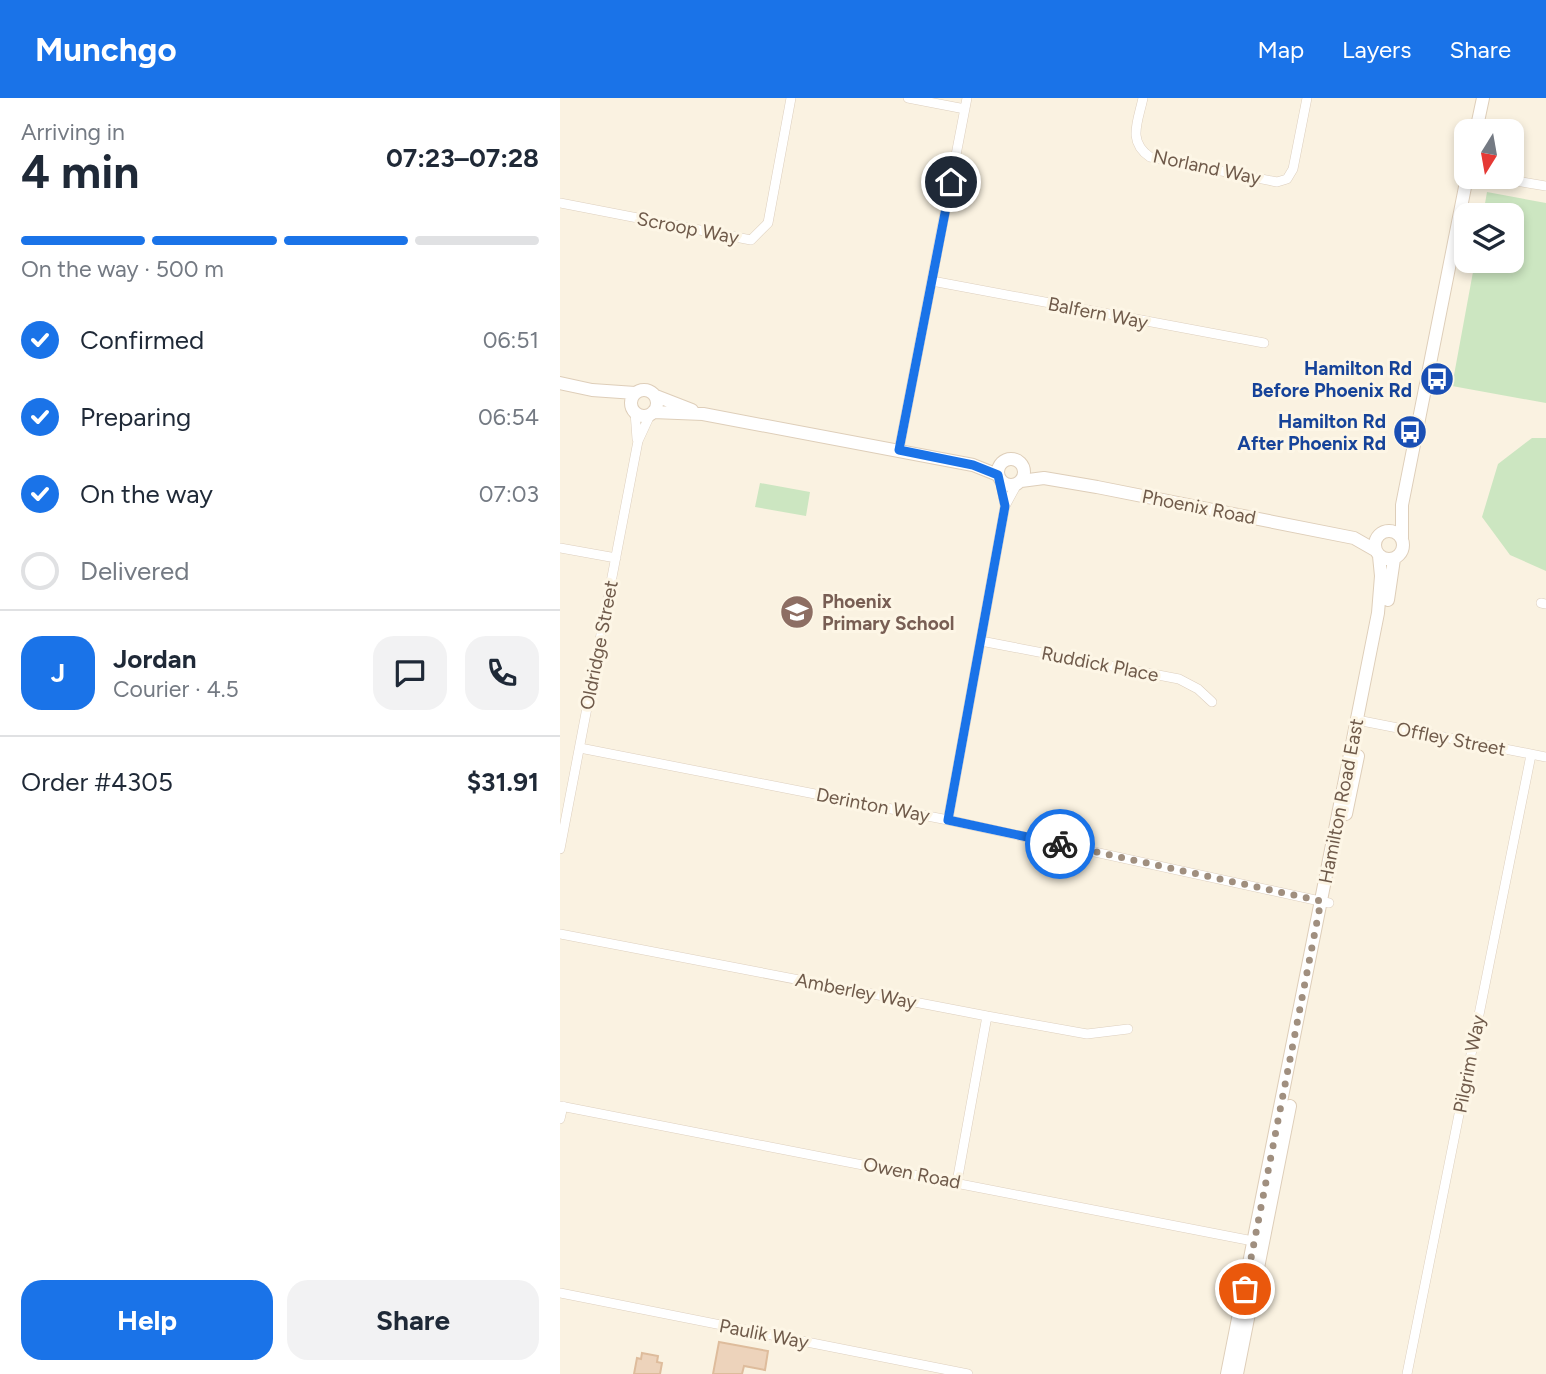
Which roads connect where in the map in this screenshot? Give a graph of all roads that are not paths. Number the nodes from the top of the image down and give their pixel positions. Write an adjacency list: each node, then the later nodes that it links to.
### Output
1 (791, 98): 12 (street, Scroop Way)
2 (908, 98): 7 (street)
3 (967, 98): 7 (street)
4 (1143, 98): 5 (street, Norland Way)
5 (1307, 98)
6 (1483, 98): 8 (main road)
7 (965, 109): 13 (street)
8 (1479, 119)
9 (1524, 182): 10 (street)
10 (1546, 186)
11 (1465, 189): 26 (main road)
12 (560, 203)
13 (932, 281): 14 (street, Balfern Way); 21 (street)
14 (1264, 344)
15 (560, 383): 17 (main road)
16 (656, 396): 17 (main road); 18 (main road); 19 (main road)
17 (634, 403): 18 (main road); 20 (street, Oldridge Street)
18 (652, 414): 19 (main road); 20 (street, Oldridge Street)
19 (703, 414): 21 (main road)
20 (638, 441): 33 (street, Oldridge Street)
21 (899, 450): 23 (main road)
22 (1022, 464): 23 (main road); 24 (main road, Phoenix Road); 25 (main road)
23 (1000, 472): 25 (main road); 27 (street)
24 (1044, 478): 25 (main road, Phoenix Road); 29 (main road, Phoenix Road)
25 (1019, 482): 27 (street)
26 (1402, 505): 28 (main road); 30 (main road)
27 (1005, 506): 35 (street)
28 (1380, 534): 29 (main road, Phoenix Road); 30 (main road); 32 (main road)
29 (1354, 538): 32 (main road, Phoenix Road)
30 (1402, 538): 34 (main road)
31 (560, 548): 33 (street)
32 (1377, 553): 34 (main road); 37 (main road, Hamilton Road East)
33 (615, 558): 38 (street, Oldridge Street)
34 (1394, 559): 37 (main road, Hamilton Road East)
35 (981, 641): 36 (street, Ruddick Place); 41 (street)
36 (1212, 702)
37 (1361, 720): 39 (street, Offley Street); 43 (main road, Hamilton Road East)
38 (580, 748): 41 (street, Derinton Way); 42 (street, Oldridge Street)
39 (1531, 755): 40 (street, Offley Street); 55 (street, Pilgrim Way)
40 (1546, 757)
41 (948, 820): 43 (street, Derinton Way)
42 (560, 849)
43 (1325, 902): 50 (main road, Hamilton Road East)
44 (560, 934): 45 (street, Amberley Way)
45 (987, 1016): 46 (street, Amberley Way); 49 (street)
46 (1128, 1029)
47 (561, 1106): 48 (street); 49 (street, Owen Road)
48 (560, 1119)
49 (957, 1182): 50 (street, Owen Road)
50 (1258, 1242): 53 (main road, Hamilton Road East); 54 (main road, Hamilton Road East)
51 (560, 1293): 52 (street, Paulik Way)
52 (968, 1374)
53 (1227, 1374)
54 (1237, 1374)
55 (1407, 1374)

